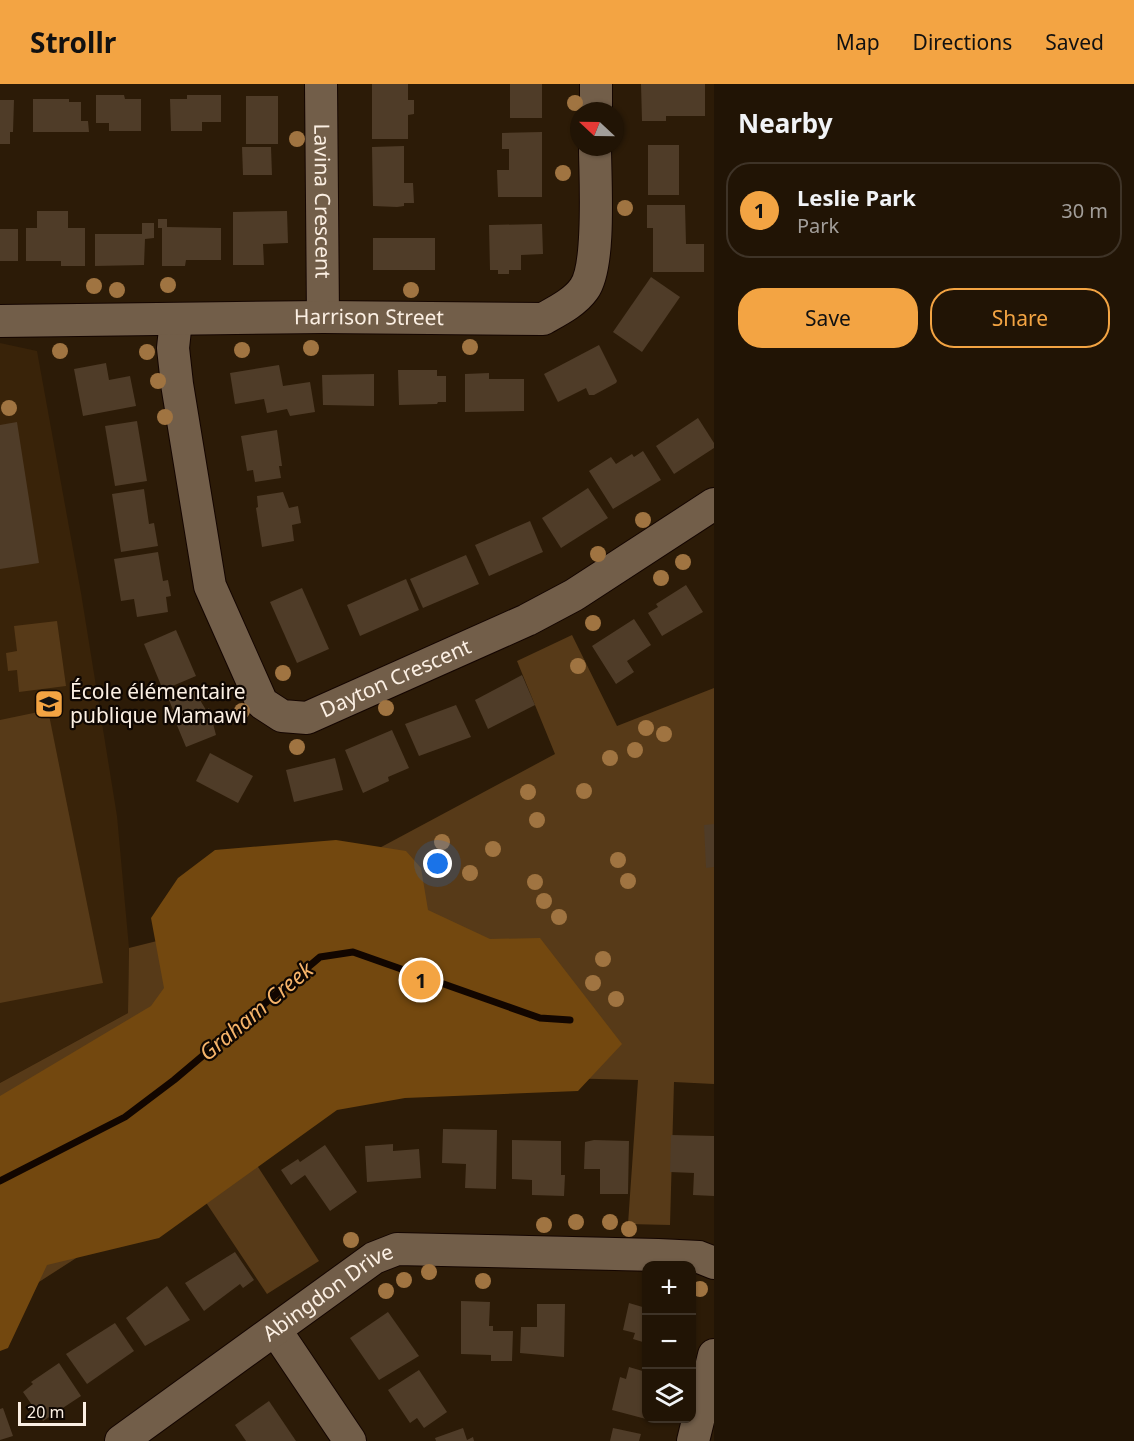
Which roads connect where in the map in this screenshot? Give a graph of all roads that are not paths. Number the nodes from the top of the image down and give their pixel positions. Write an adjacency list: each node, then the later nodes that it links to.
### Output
1 (321, 84): 5 (street, Lavina Crescent)
2 (596, 84): 3 (street)
3 (596, 102)
4 (596, 156): 5 (street, Harrison Street)
5 (323, 317): 6 (street, Harrison Street)
6 (176, 320): 7 (street, Harrison Street); 8 (street, Dayton Crescent)
7 (0, 321)
8 (714, 504)
9 (714, 1263): 10 (street, Abingdon Drive)
10 (276, 1331): 12 (street, Abingdon Drive); 13 (street)
11 (714, 1355): 14 (street)
12 (121, 1441)
13 (350, 1441)
14 (693, 1441)

